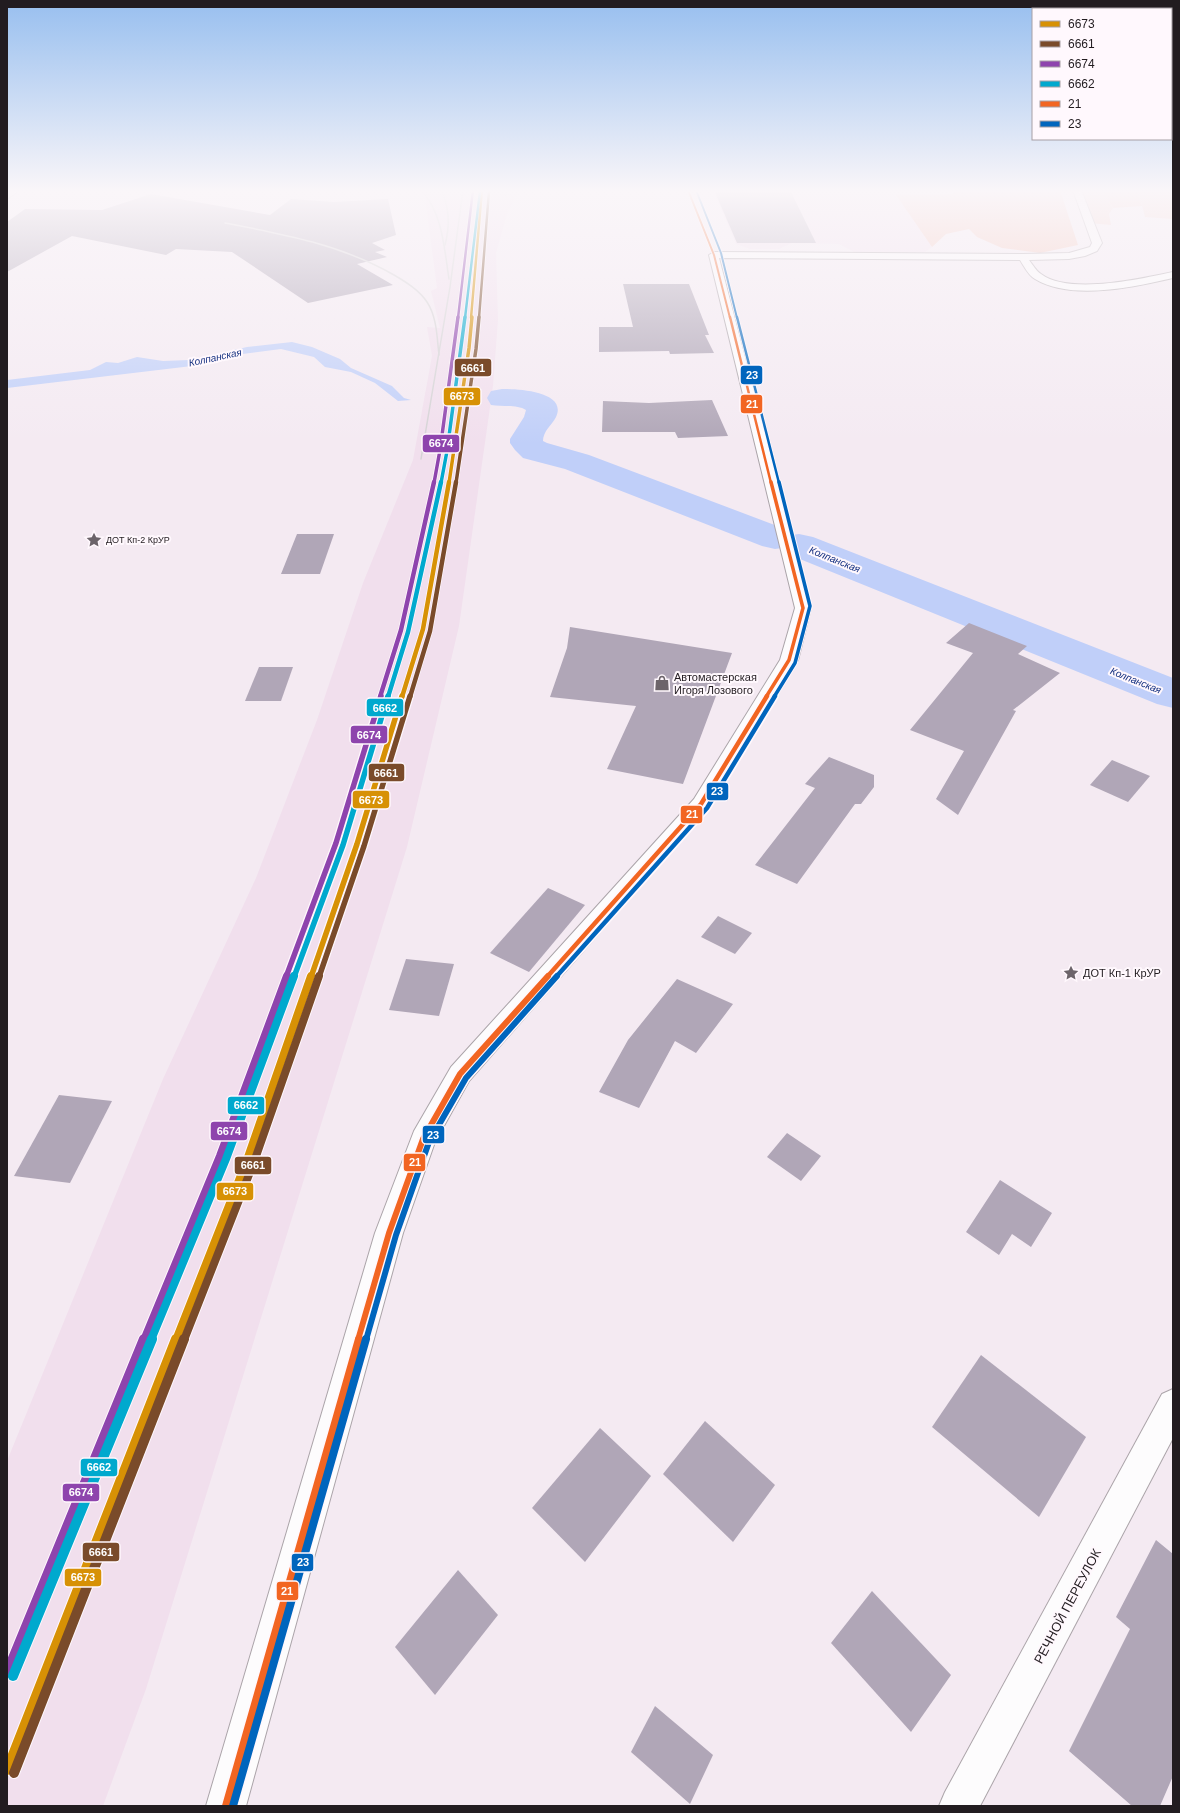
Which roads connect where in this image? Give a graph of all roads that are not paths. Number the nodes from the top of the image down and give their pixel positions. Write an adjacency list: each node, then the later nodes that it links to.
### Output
1 (719, 275): 5 (street)
2 (1035, 275): 3 (street)
3 (1173, 275)
4 (1173, 1405): 6 (street, РЕЧНОЙ ПЕРЕУЛОК)
5 (226, 1806)
6 (959, 1806)

